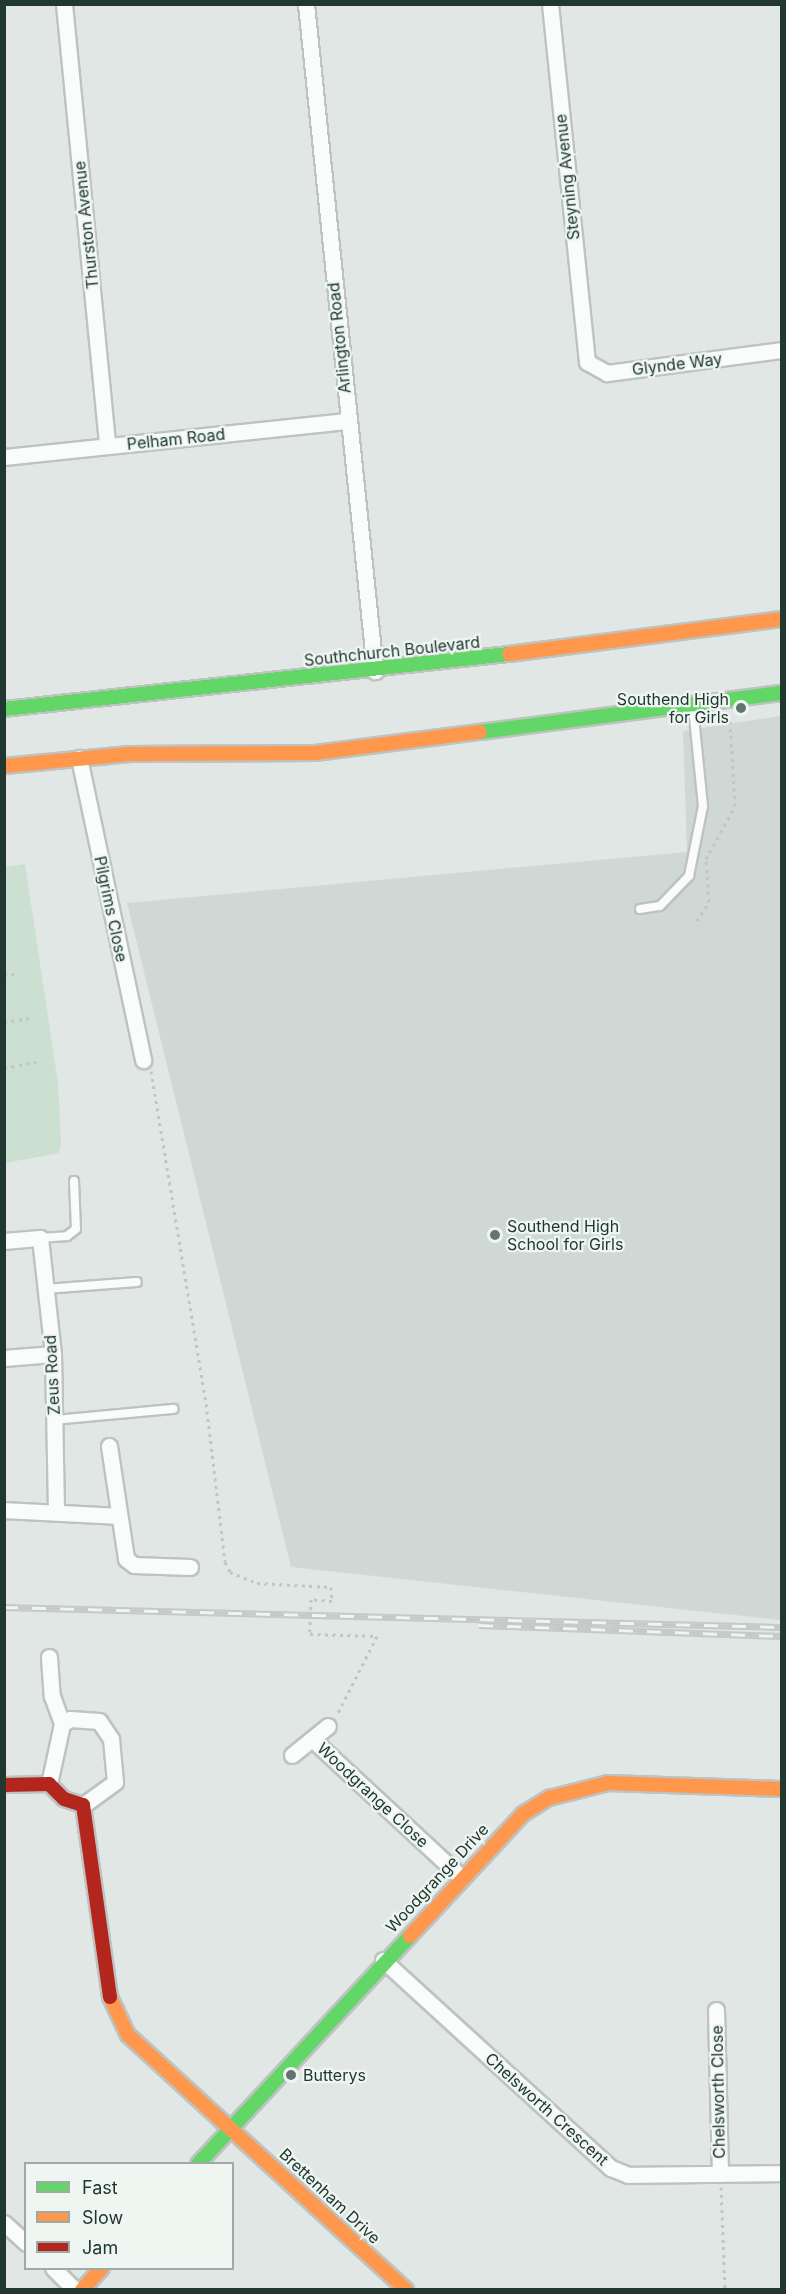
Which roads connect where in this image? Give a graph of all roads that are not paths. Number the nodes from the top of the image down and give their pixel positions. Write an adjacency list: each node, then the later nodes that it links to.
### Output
1 (64, 4): 7 (street, Thurston Avenue)
2 (306, 4): 6 (street, Arlington Road)
3 (550, 4): 4 (street, Steyning Avenue)
4 (585, 350): 5 (street, Glynde Way)
5 (782, 350)
6 (348, 421): 7 (street, Pelham Road); 10 (street, Arlington Road)
7 (107, 446): 8 (street, Pelham Road)
8 (4, 457)
9 (782, 619): 10 (main road, Southchurch Boulevard)
10 (375, 671): 13 (main road, Southchurch Boulevard)
11 (782, 693): 12 (main road)
12 (693, 706): 14 (main road); 16 (lane)
13 (4, 709)
14 (79, 758): 15 (main road); 17 (street, Pilgrims Close)
15 (4, 766)
16 (640, 909)
17 (143, 1060)
18 (74, 1181): 19 (lane)
19 (40, 1238): 20 (street); 22 (street, Zeus Road)
20 (4, 1241)
21 (137, 1282): 22 (lane)
22 (45, 1288): 23 (street, Zeus Road)
23 (53, 1354): 24 (street); 26 (street, Zeus Road)
24 (4, 1358)
25 (173, 1409): 26 (lane)
26 (54, 1420): 29 (street, Zeus Road)
27 (109, 1446): 30 (street)
28 (4, 1510): 29 (street)
29 (56, 1512): 30 (street)
30 (117, 1516): 31 (street)
31 (190, 1567)
32 (50, 1657): 33 (street)
33 (62, 1724): 37 (street); 40 (street)
34 (328, 1726): 35 (street, Woodgrange Close)
35 (312, 1739): 36 (street, Woodgrange Close); 41 (street, Woodgrange Close)
36 (292, 1755)
37 (49, 1784): 38 (main road); 40 (main road)
38 (4, 1785)
39 (782, 1789): 41 (main road, Woodgrange Drive)
40 (82, 1805): 44 (main road)
41 (460, 1876): 42 (main road, Woodgrange Drive)
42 (383, 1960): 44 (main road, Woodgrange Drive); 47 (street, Chelsworth Crescent)
43 (716, 2010): 47 (street, Chelsworth Close)
44 (232, 2127): 45 (main road, Woodgrange Drive); 54 (main road, Brettenham Drive)
45 (199, 2162)
46 (782, 2173): 47 (street, Chelsworth Crescent)
47 (720, 2174)
48 (4, 2223): 49 (street)
49 (24, 2241)
50 (55, 2270): 52 (street)
51 (100, 2270): 53 (main road)
52 (75, 2289)
53 (82, 2289)
54 (406, 2289)

